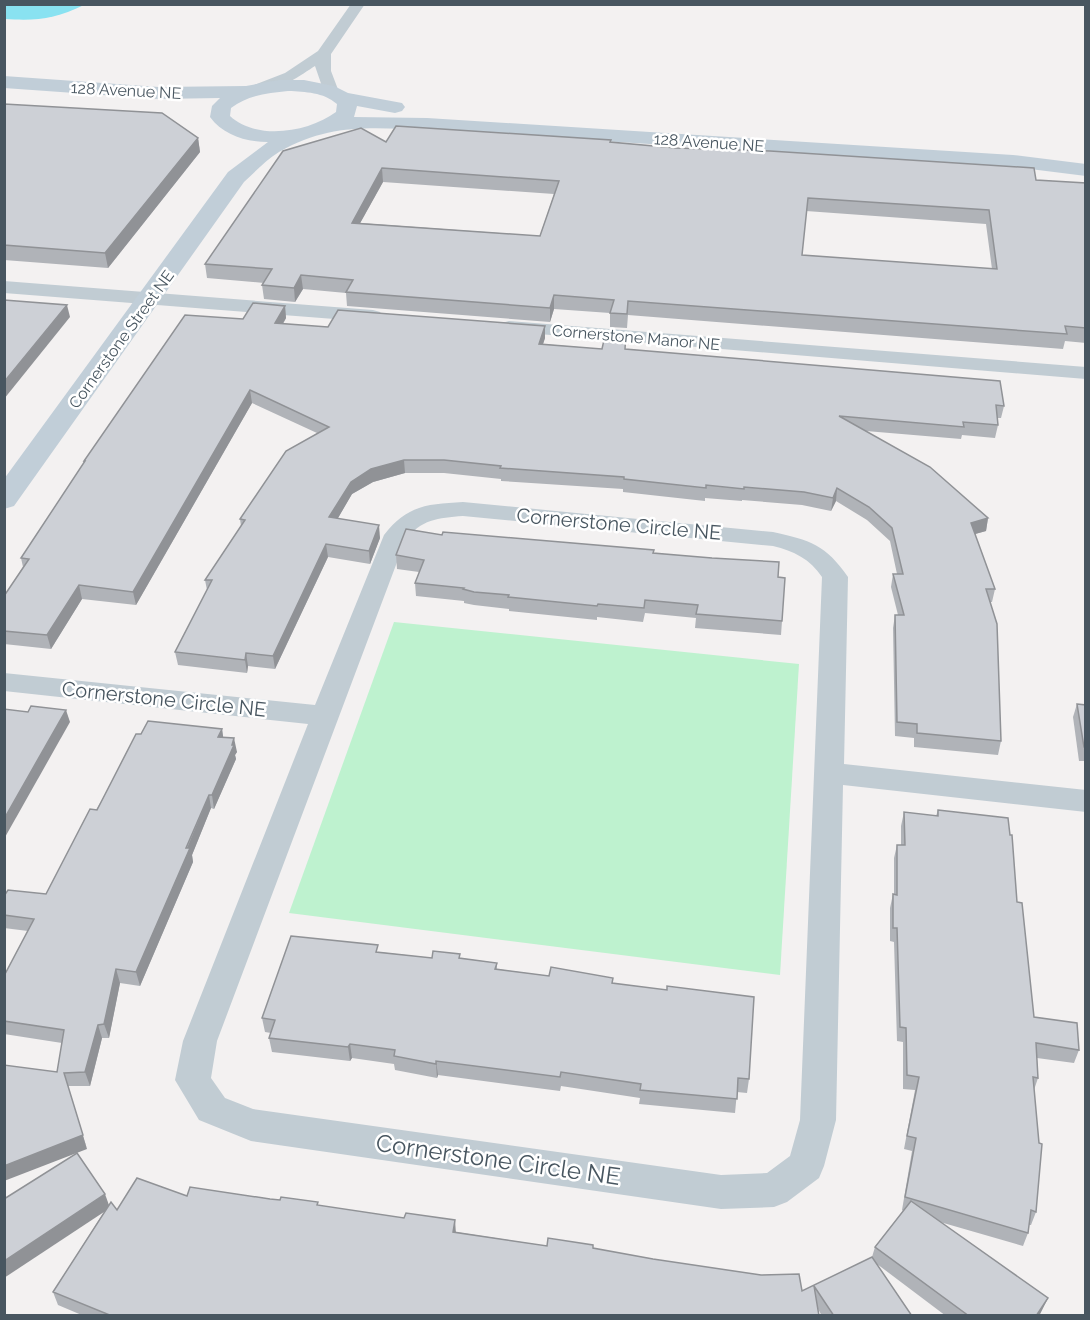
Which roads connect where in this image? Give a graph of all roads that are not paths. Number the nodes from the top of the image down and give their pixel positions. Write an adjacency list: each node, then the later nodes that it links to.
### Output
1 (358, 4): 2 (street)
2 (322, 54): 4 (street); 5 (street)
3 (4, 82): 4 (street, 128 Avenue NE)
4 (254, 90): 5 (street, 128 Avenue NE); 7 (street)
5 (337, 95): 8 (street); 10 (street, 128 Avenue NE)
6 (4, 100): 7 (street, 128 Avenue NE)
7 (212, 117): 9 (street, 128 Avenue NE); 12 (street, Cornerstone Street NE)
8 (333, 124): 9 (street, 128 Avenue NE); 11 (street, 128 Avenue NE)
9 (302, 133): 12 (street, Cornerstone Street NE)
10 (1067, 148)
11 (1086, 170)
12 (236, 177): 14 (street, Cornerstone Street NE)
13 (4, 287): 14 (street)
14 (150, 299): 15 (street); 18 (street, Cornerstone Street NE)
15 (395, 318)
16 (488, 325): 17 (street, Cornerstone Manor NE)
17 (1086, 372)
18 (4, 500)
19 (4, 682): 20 (street, Cornerstone Circle NE)
20 (324, 716): 21 (street, Cornerstone Circle NE); 21 (street, Cornerstone Circle NE)
21 (829, 773): 22 (street)
22 (1086, 801)

